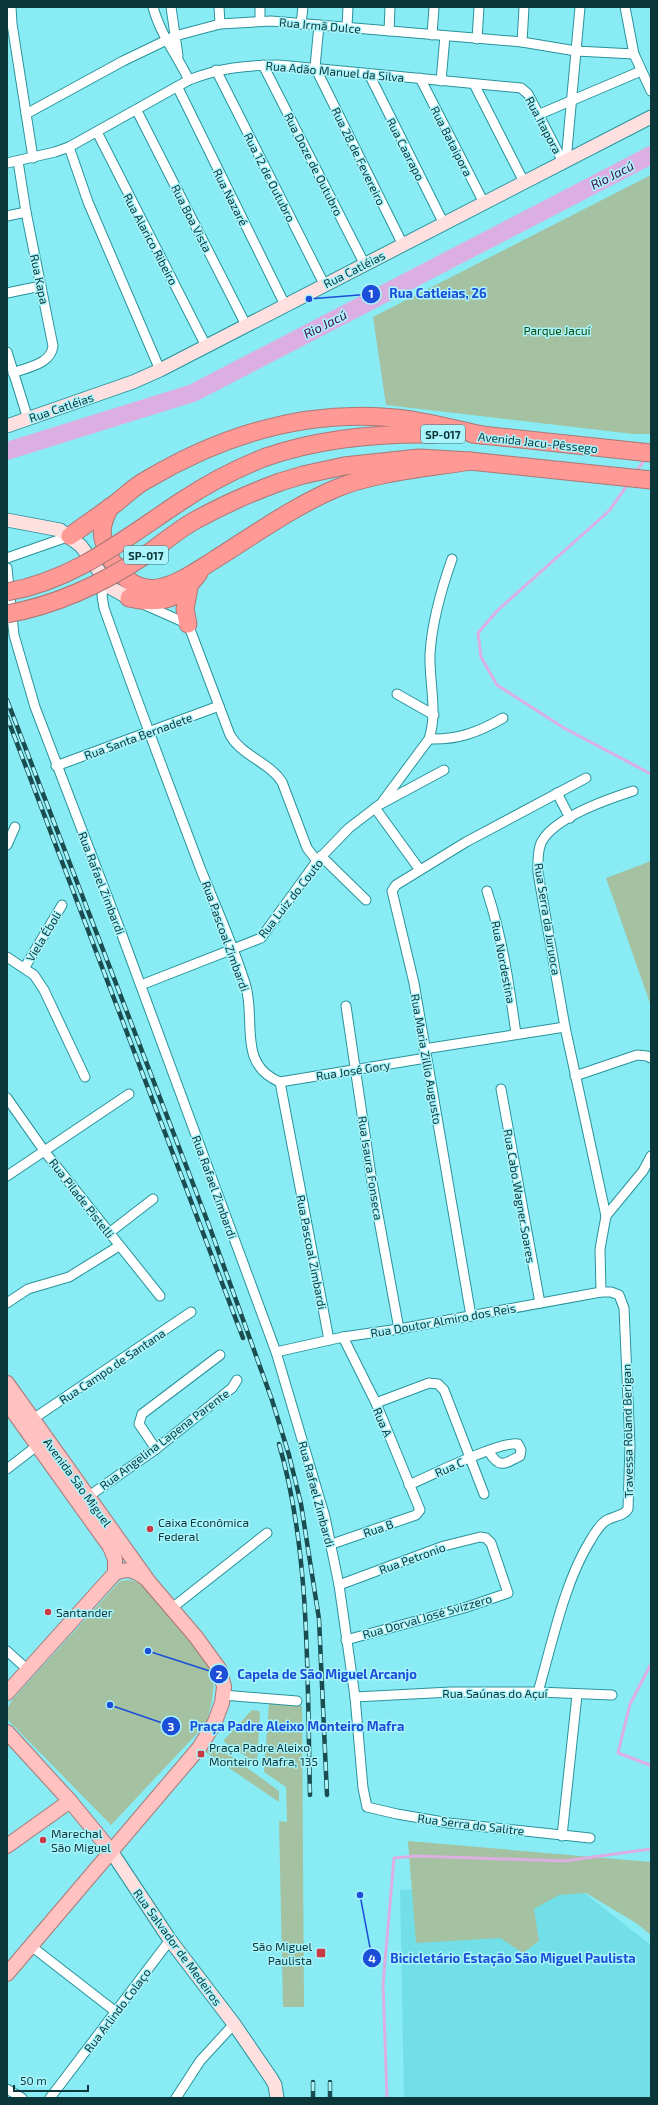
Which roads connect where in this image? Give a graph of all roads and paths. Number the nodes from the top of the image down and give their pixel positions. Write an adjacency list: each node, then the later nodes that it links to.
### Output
1 (11, 7): 15 (street)
2 (153, 7): 25 (street)
3 (171, 7): 22 (street)
4 (219, 7): 16 (street)
5 (260, 7): 14 (street)
6 (303, 7): 17 (street)
7 (348, 7): 19 (street)
8 (390, 7): 20 (street)
9 (434, 7): 21 (street)
10 (479, 7): 24 (street)
11 (524, 7): 26 (street)
12 (580, 7): 27 (street)
13 (625, 7): 28 (street)
14 (260, 20): 16 (street, Rua Irmã Dulce); 17 (street, Rua Irmã Dulce)
15 (9, 24): 44 (street)
16 (220, 24): 22 (street, Rua Irmã Dulce)
17 (301, 24): 18 (street, Rua Irmã Dulce)
18 (319, 25): 19 (street, Rua Irmã Dulce); 31 (street)
19 (347, 26): 20 (street, Rua Irmã Dulce)
20 (389, 31): 21 (street, Rua Irmã Dulce)
21 (432, 35): 23 (street, Rua Irmã Dulce)
22 (175, 36): 25 (street, Rua Irmã Dulce); 29 (street)
23 (445, 36): 24 (street, Rua Irmã Dulce); 37 (street)
24 (477, 39): 26 (street, Rua Irmã Dulce)
25 (166, 41): 29 (street); 44 (street, Rua Irmã Dulce)
26 (522, 42): 27 (street, Rua Irmã Dulce)
27 (576, 51): 28 (street, Rua Irmã Dulce); 42 (street)
28 (634, 54): 33 (street)
29 (178, 57): 36 (street)
30 (263, 65): 31 (street, Rua Adão Manuel da Silva); 32 (street, Rua Adão Manuel da Silva); 59 (street, Rua Doze de Outubro)
31 (315, 67): 34 (street, Rua Adão Manuel da Silva); 58 (street, Rua 28 de Fevereiro)
32 (216, 70): 36 (street, Rua Adão Manuel da Silva); 60 (street, Rua 12 de Outubro)
33 (641, 71): 41 (street); 42 (street)
34 (369, 74): 35 (street, Rua Adão Manuel da Silva); 57 (street, Rua Caarapo)
35 (420, 78): 37 (street, Rua Adão Manuel da Silva); 54 (street, Rua Bataipora)
36 (189, 80): 39 (street, Rua Adão Manuel da Silva)
37 (441, 81): 38 (street, Rua Adão Manuel da Silva)
38 (474, 84): 40 (street, Rua Adão Manuel da Silva); 53 (street)
39 (178, 88): 43 (street, Rua Adão Manuel da Silva); 63 (street, Rua Nazaré)
40 (524, 90): 45 (street, Rua Itapora)
41 (651, 91)
42 (570, 102): 45 (street); 51 (street)
43 (137, 111): 47 (street, Rua Adão Manuel da Silva); 64 (street, Rua Boa Vista)
44 (26, 114): 49 (street)
45 (540, 114): 51 (street, Rua Itapora)
46 (651, 117): 51 (street, Rua Catléias)
47 (97, 132): 48 (street, Rua Adão Manuel da Silva); 65 (street, Rua Alarico Ribeiro)
48 (69, 147): 49 (street, Rua Adão Manuel da Silva); 67 (street)
49 (33, 158): 50 (street, Rua Adão Manuel da Silva)
50 (18, 161): 52 (street, Rua Adão Manuel da Silva); 55 (street, Rua Kapa)
51 (564, 162): 53 (street, Rua Catléias)
52 (7, 163)
53 (524, 182): 54 (street, Rua Catléias)
54 (484, 203): 57 (street, Rua Catléias)
55 (26, 212): 56 (street); 61 (street, Rua Kapa)
56 (7, 216)
57 (444, 224): 58 (street, Rua Catléias)
58 (403, 245): 59 (street, Rua Catléias)
59 (364, 263): 60 (street, Rua Catléias)
60 (324, 284): 63 (street, Rua Catléias)
61 (41, 286): 62 (street); 68 (street, Rua Kapa)
62 (7, 293)
63 (285, 305): 64 (street, Rua Catléias)
64 (246, 325): 65 (street, Rua Catléias)
65 (206, 346): 67 (street, Rua Catléias)
66 (7, 354): 68 (street)
67 (160, 370): 69 (street, Rua Catléias)
68 (13, 373): 69 (street)
69 (28, 419): 70 (street, Rua Catléias)
70 (7, 426)
71 (482, 435): 72 (highway, Avenida Jacu-Pêssego / SP-017); 75 (highway); 84 (highway, Avenida Jacu-Pêssego / SP-017, bridge)
72 (651, 453)
73 (470, 461): 74 (highway, SP-017); 80 (highway); 86 (highway, SP-017, bridge)
74 (651, 480)
75 (110, 507): 77 (highway); 80 (highway)
76 (7, 520): 77 (street)
77 (70, 536): 78 (street); 82 (street)
78 (7, 558)
79 (452, 559): 90 (street)
80 (204, 566): 83 (highway)
81 (7, 568): 94 (street, Rua Rafael Zimbardi)
82 (105, 580): 85 (street); 92 (street, Rua Pascoal Zimbardi)
83 (189, 587): 85 (highway); 87 (highway)
84 (7, 592)
85 (129, 598): 87 (street)
86 (7, 614)
87 (188, 624): 89 (street)
88 (397, 694): 90 (street)
89 (219, 706): 92 (street, Rua Santa Bernadete); 103 (street)
90 (434, 715): 93 (street)
91 (503, 718): 93 (street)
92 (149, 731): 94 (street, Rua Santa Bernadete); 108 (street, Rua Pascoal Zimbardi)
93 (430, 739): 99 (street)
94 (56, 766): 111 (street, Rua Rafael Zimbardi)
95 (444, 770): 99 (street)
96 (586, 778): 98 (street, Rua Maria Zillio Augusto)
97 (633, 791): 100 (street, Rua Serra da Juruoca)
98 (557, 793): 100 (street); 104 (street, Rua Maria Zillio Augusto)
99 (377, 807): 103 (street, Rua Luiz do Couto); 104 (street)
100 (570, 818): 113 (street, Rua Serra da Juruoca)
101 (15, 827): 102 (street)
102 (7, 845)
103 (319, 859): 106 (street); 108 (street, Rua Luiz do Couto)
104 (420, 870): 115 (street, Rua Maria Zillio Augusto)
105 (487, 891): 114 (street, Rua Nordestina)
106 (366, 900)
107 (62, 905): 110 (street, Viela Éboli)
108 (232, 950): 111 (street, Rua Luiz do Couto); 120 (street, Rua Pascoal Zimbardi)
109 (7, 957): 110 (street)
110 (25, 967): 119 (street)
111 (141, 985): 141 (street, Rua Rafael Zimbardi)
112 (346, 1006): 117 (street, Rua Isaura Fonseca)
113 (565, 1027): 114 (street, Rua José Gory); 118 (street, Rua Serra da Juruoca)
114 (516, 1034): 115 (street, Rua José Gory)
115 (425, 1054): 117 (street, Rua José Gory); 137 (street, Rua Maria Zillio Augusto)
116 (651, 1058): 118 (street)
117 (356, 1070): 120 (street, Rua José Gory); 138 (street, Rua Isaura Fonseca)
118 (576, 1076): 128 (street, Rua Serra da Juruoca)
119 (85, 1077)
120 (280, 1082): 140 (street, Rua Pascoal Zimbardi)
121 (501, 1089): 135 (street, Rua Cabo Wagner Soares)
122 (129, 1094): 124 (street)
123 (7, 1098): 124 (street, Rua Pilade Pistelli)
124 (45, 1152): 126 (street); 129 (street, Rua Pilade Pistelli)
125 (651, 1156): 128 (street)
126 (7, 1176)
127 (153, 1199): 129 (street)
128 (606, 1216): 131 (street)
129 (109, 1233): 130 (street, Rua Pilade Pistelli)
130 (119, 1246): 133 (street, Rua Pilade Pistelli); 134 (street)
131 (601, 1292): 132 (street, Rua Doutor Almiro dos Reis); 135 (street, Rua Doutor Almiro dos Reis)
132 (611, 1292): 167 (street, Travessa Roland Berigan)
133 (160, 1296)
134 (7, 1302)
135 (540, 1303): 137 (street, Rua Doutor Almiro dos Reis)
136 (191, 1312): 147 (street, Rua Campo de Santana)
137 (471, 1316): 138 (street, Rua Doutor Almiro dos Reis)
138 (399, 1329): 139 (street, Rua Doutor Almiro dos Reis)
139 (343, 1337): 140 (street, Rua Doutor Almiro dos Reis); 146 (street, Rua A)
140 (329, 1340): 141 (street, Rua Doutor Almiro dos Reis)
141 (276, 1352): 158 (street, Rua Rafael Zimbardi)
142 (220, 1355): 149 (street)
143 (237, 1380): 149 (street, Rua Angelina Lapena Parente)
144 (7, 1383): 147 (main road, Avenida São Miguel)
145 (7, 1403): 148 (main road, Avenida São Miguel)
146 (376, 1403): 151 (street); 153 (street, Rua A)
147 (33, 1420): 155 (main road, Avenida São Miguel)
148 (38, 1445): 152 (street); 159 (main road, Avenida São Miguel)
149 (156, 1449): 155 (street, Rua Angelina Lapena Parente)
150 (489, 1452): 151 (street, Rua C)
151 (469, 1458): 153 (street, Rua C); 154 (street)
152 (7, 1469)
153 (409, 1485): 156 (street, Rua A)
154 (484, 1494)
155 (89, 1496): 160 (main road, Avenida São Miguel)
156 (419, 1508): 158 (street, Rua B)
157 (267, 1533): 163 (street)
158 (332, 1544): 161 (street, Rua Rafael Zimbardi)
159 (115, 1573): 160 (main road, Avenida São Miguel); 166 (main road)
160 (150, 1582): 163 (main road, Avenida São Miguel)
161 (339, 1585): 162 (street, Rua Petronio); 164 (street, Rua Rafael Zimbardi)
162 (508, 1592): 164 (street, Rua Dorval José Svizzero)
163 (172, 1608): 171 (main road, Avenida São Miguel)
164 (346, 1640): 172 (street, Rua Rafael Zimbardi)
165 (7, 1651): 166 (street)
166 (28, 1670): 168 (main road)
167 (538, 1692): 169 (street, Rua Saúnas do Açuí); 172 (street, Rua Saúnas do Açuí)
168 (7, 1693)
169 (576, 1695): 170 (street, Rua Saúnas do Açuí); 177 (street)
170 (612, 1695)
171 (223, 1696): 173 (street); 180 (main road, Avenida São Miguel)
172 (355, 1697): 176 (street, Rua Rafael Zimbardi)
173 (297, 1701)
174 (7, 1732): 175 (main road, Rua Salvador de Medeiros)
175 (70, 1801): 179 (main road); 180 (main road, Rua Salvador de Medeiros)
176 (380, 1811): 177 (street, Rua Serra do Salitre)
177 (562, 1836): 178 (street, Rua Serra do Salitre)
178 (590, 1838)
179 (7, 1846)
180 (111, 1851): 181 (street, Rua Salvador de Medeiros); 182 (main road, Avenida São Miguel)
181 (170, 1940): 184 (street, Rua Arlindo Colaço); 185 (street, Rua Salvador de Medeiros)
182 (31, 1946): 183 (main road, Avenida São Miguel); 184 (street)
183 (7, 1974)
184 (116, 2012): 188 (street, Rua Arlindo Colaço)
185 (234, 2024): 189 (street); 190 (street, Rua Salvador de Medeiros)
186 (7, 2089): 187 (street)
187 (22, 2098)
188 (50, 2098)
189 (176, 2098)
190 (277, 2098)

